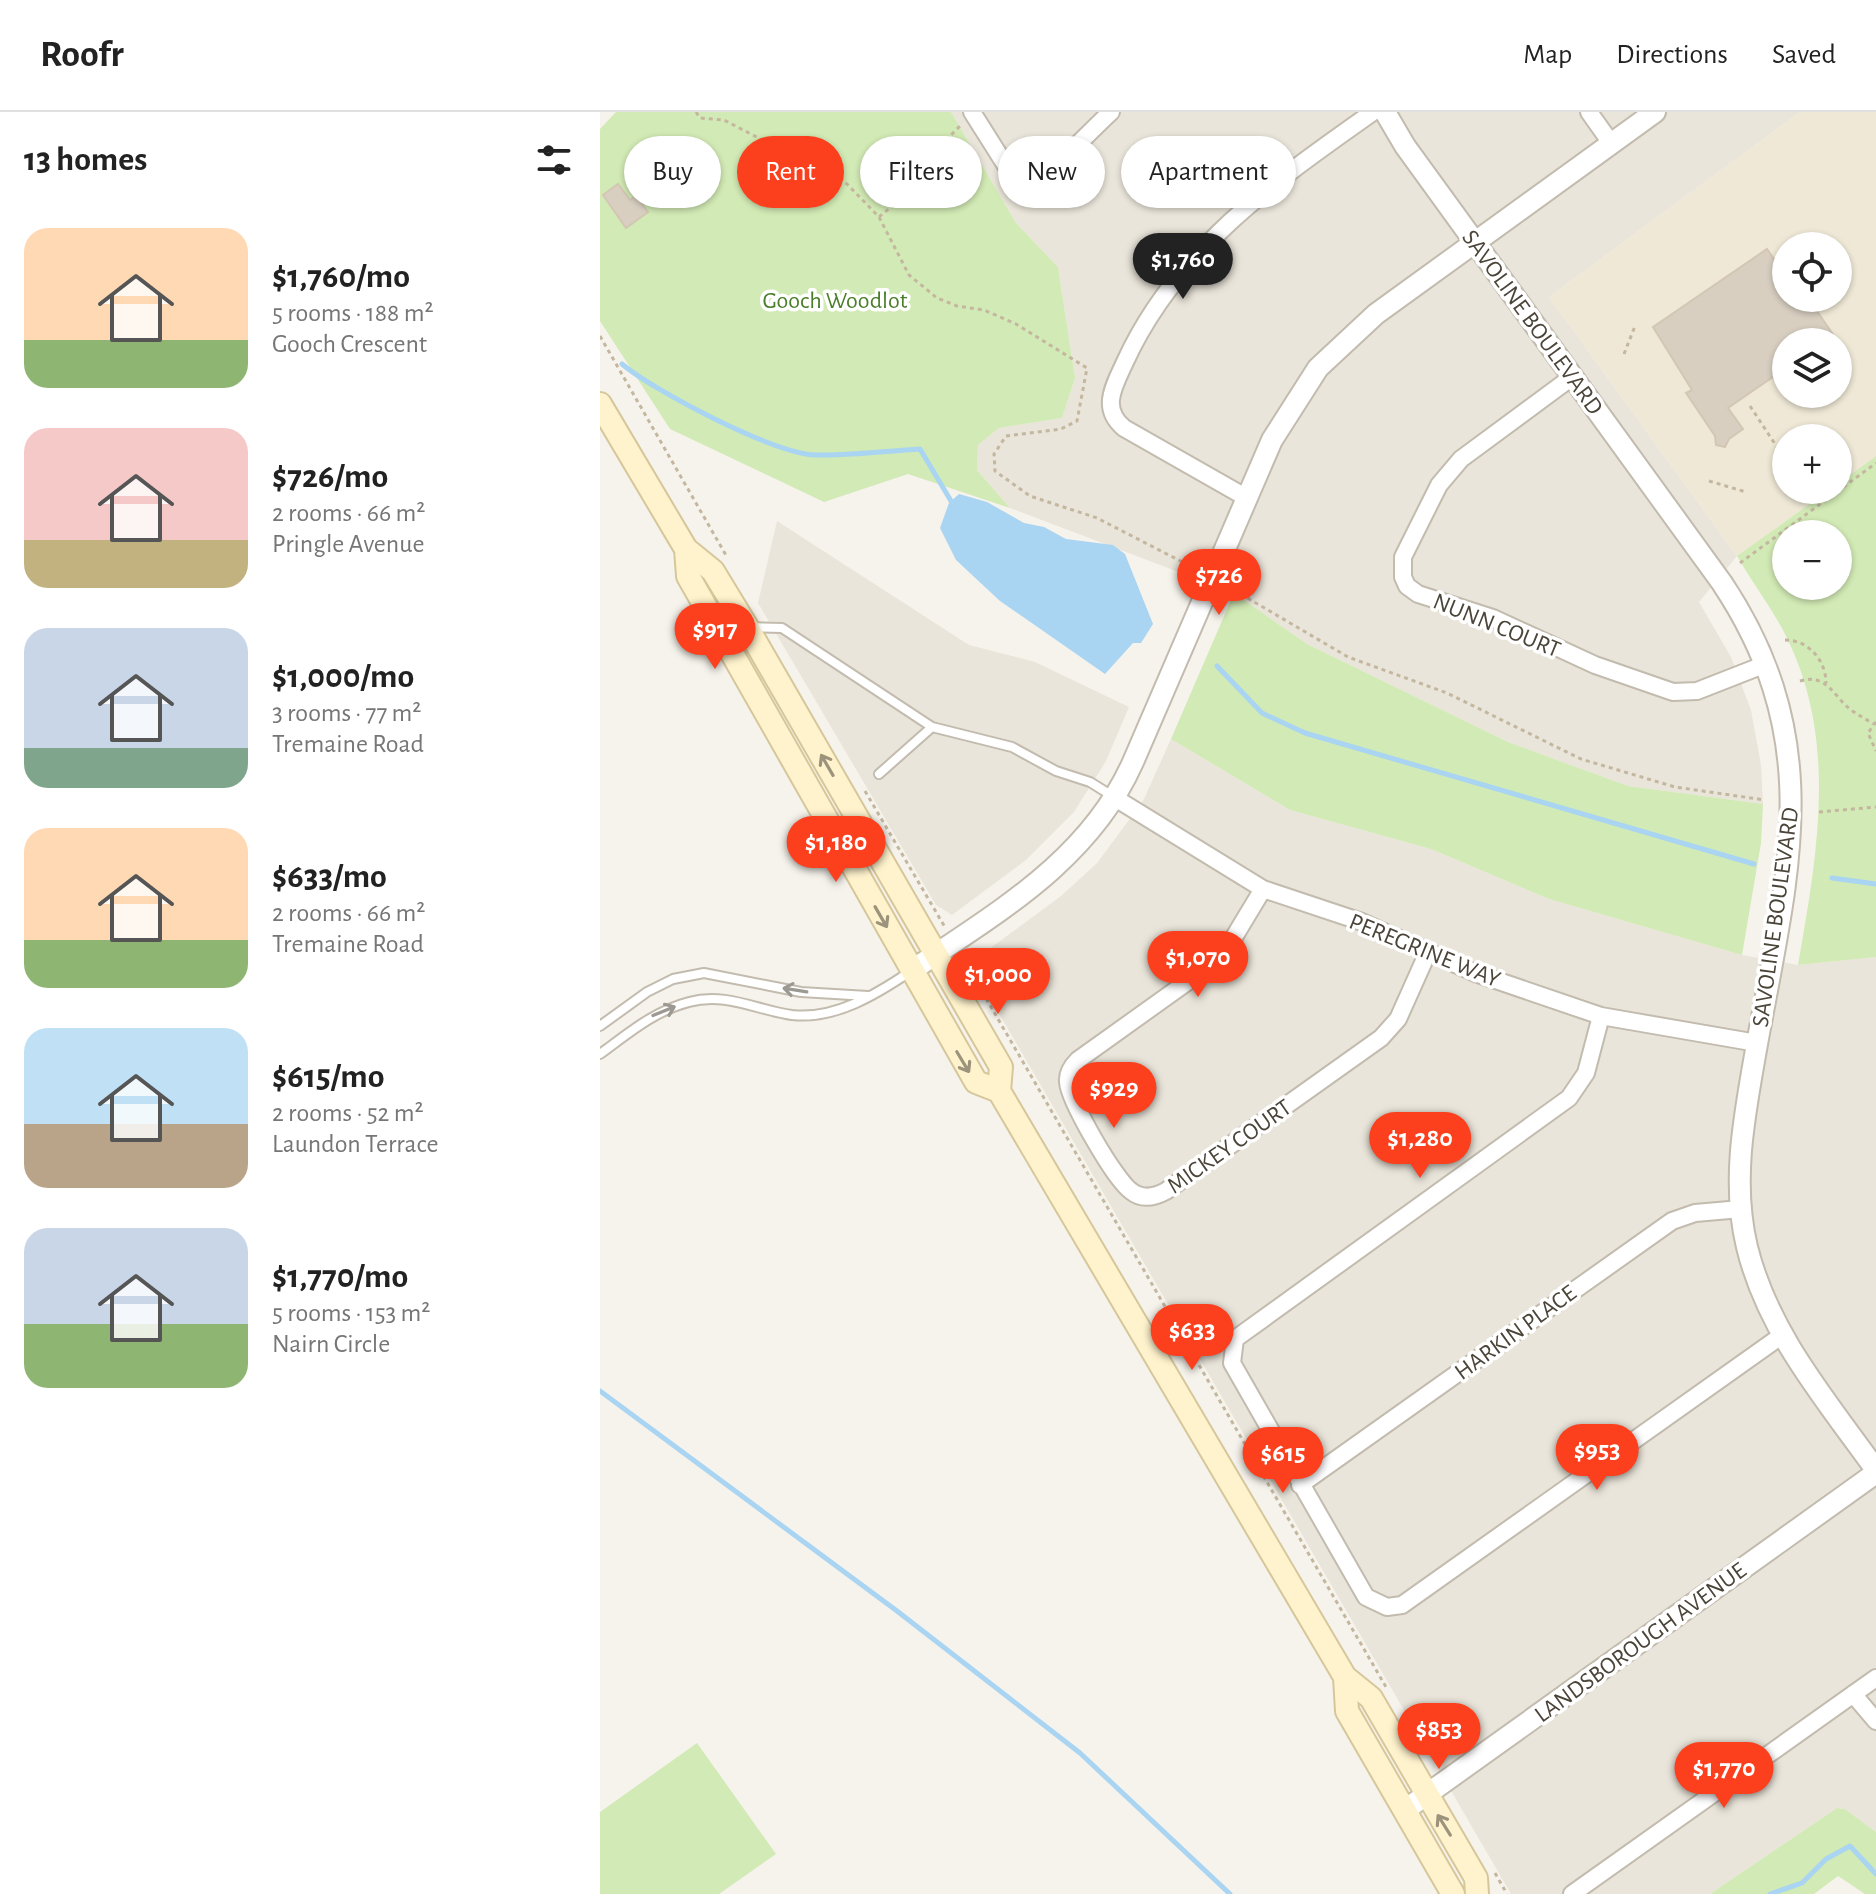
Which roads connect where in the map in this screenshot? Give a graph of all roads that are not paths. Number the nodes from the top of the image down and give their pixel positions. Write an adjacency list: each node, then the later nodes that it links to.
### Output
1 (1111, 112): 6 (street)
2 (1373, 112): 11 (street)
3 (1385, 112): 8 (street, SAVOLINE BOULEVARD)
4 (1589, 112): 7 (street)
5 (1655, 112): 7 (street)
6 (967, 119)
7 (1611, 143): 8 (street)
8 (1475, 242): 9 (street, SAVOLINE BOULEVARD); 11 (street)
9 (1572, 377): 14 (street, SAVOLINE BOULEVARD); 14 (street, NUNN COURT)
10 (600, 404): 12 (main road)
11 (1247, 498): 17 (street)
12 (686, 549): 13 (main road); 21 (main road, one-way to 21)
13 (747, 627): 15 (lane); 19 (main road, one-way to 13)
14 (1766, 664): 25 (street, SAVOLINE BOULEVARD)
15 (932, 727): 16 (lane); 17 (lane)
16 (879, 774)
17 (1115, 798): 18 (street, PEREGRINE WAY); 19 (street)
18 (1263, 889): 20 (street, PEREGRINE WAY); 20 (street, MICKEY COURT)
19 (944, 948): 21 (street); 27 (main road)
20 (1428, 952): 23 (street, PEREGRINE WAY)
21 (911, 971): 22 (lane); 27 (main road, one-way to 27)
22 (873, 997): 24 (lane, one-way to 24); 26 (lane, one-way to 22)
23 (1601, 1016): 25 (street, PEREGRINE WAY); 31 (street)
24 (600, 1026)
25 (1757, 1043): 28 (street, SAVOLINE BOULEVARD)
26 (600, 1054)
27 (999, 1091): 32 (main road)
28 (1741, 1209): 29 (street, SAVOLINE BOULEVARD); 31 (street, HARKIN PLACE)
29 (1781, 1336): 30 (street, SAVOLINE BOULEVARD); 31 (street)
30 (1876, 1472): 36 (street, LANDSBOROUGH AVENUE)
31 (1300, 1485)
32 (1345, 1677): 36 (main road); 37 (main road)
33 (1876, 1678): 34 (street)
34 (1853, 1694): 35 (street); 40 (street)
35 (1876, 1721)
36 (1426, 1795): 37 (street, LANDSBOROUGH AVENUE); 39 (main road, one-way to 36)
37 (1405, 1810): 38 (main road)
38 (1453, 1894)
39 (1477, 1894)
40 (1572, 1894)

